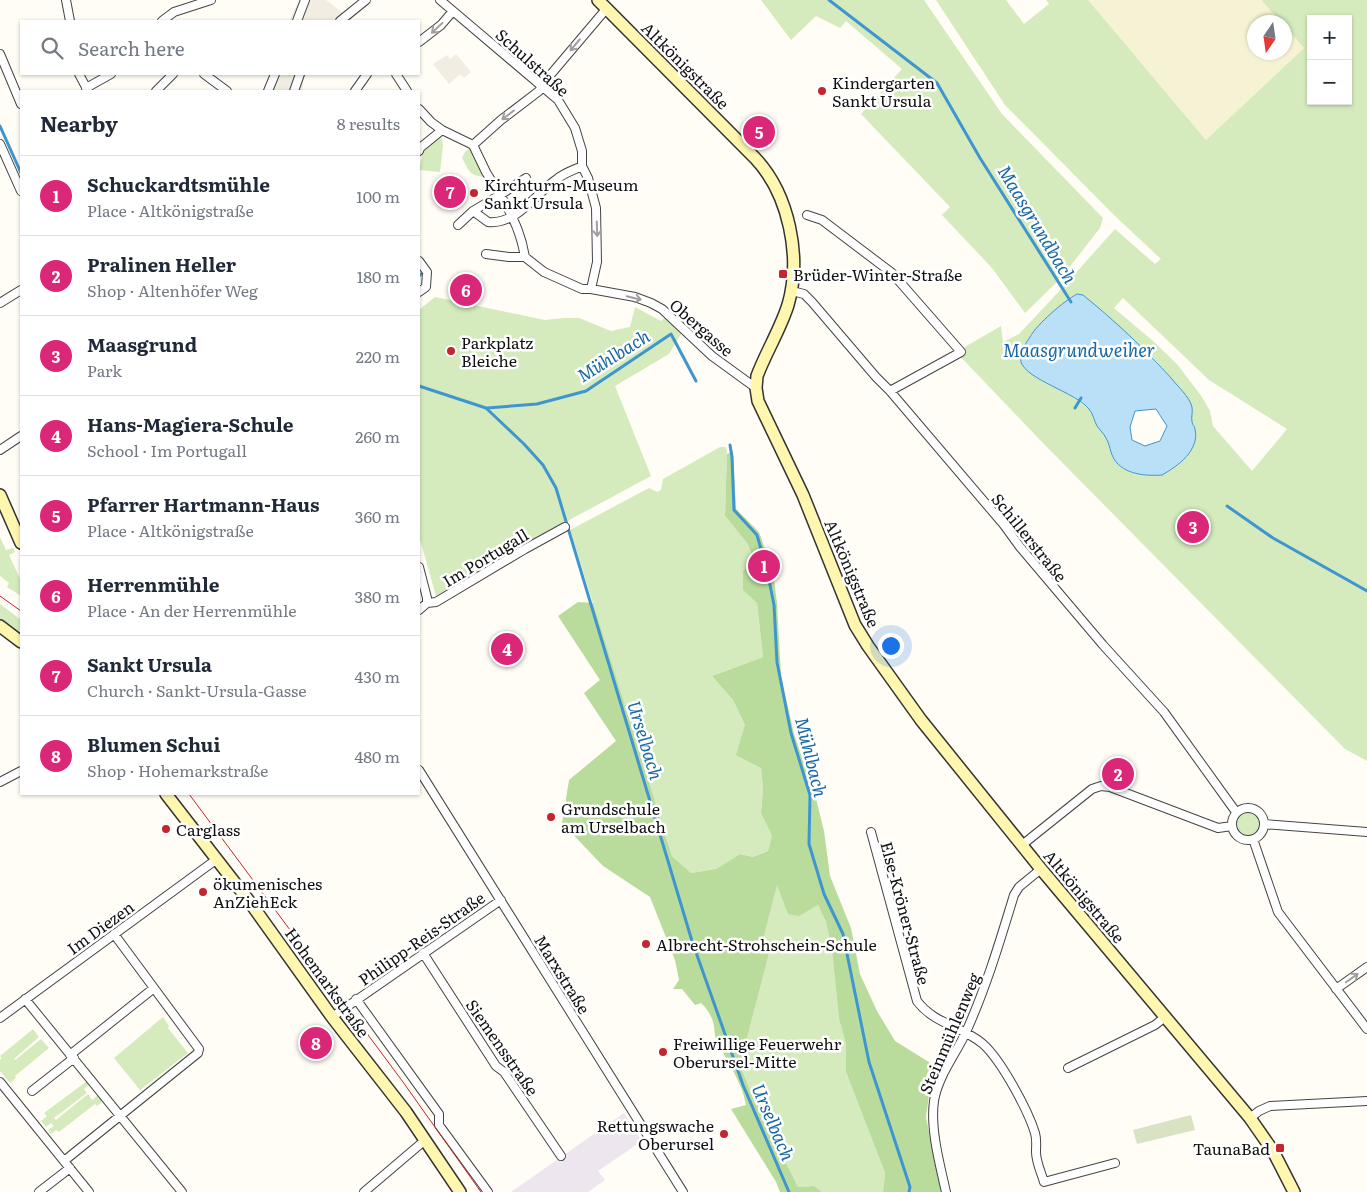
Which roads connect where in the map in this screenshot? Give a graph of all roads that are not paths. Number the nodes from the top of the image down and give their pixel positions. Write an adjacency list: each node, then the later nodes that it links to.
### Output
1 (66, 0): 8 (street)
2 (211, 0): 9 (street)
3 (305, 0): 10 (street)
4 (366, 0): 11 (street)
5 (440, 0): 7 (street, Schulstraße)
6 (602, 4): 22 (street, one-way to 22); 50 (street, Altkönigstraße)
7 (453, 12): 12 (street, one-way to 12); 22 (street, Schulstraße)
8 (70, 20)
9 (163, 20)
10 (296, 20)
11 (342, 20)
12 (420, 41)
13 (0, 54): 30 (street)
14 (80, 75): 23 (street)
15 (110, 75): 23 (street)
16 (172, 75): 24 (street)
17 (205, 75): 25 (street)
18 (275, 75): 26 (street)
19 (300, 75): 27 (street)
20 (365, 75): 28 (street)
21 (397, 75): 29 (street)
22 (543, 86): 34 (street, one-way to 34); 36 (street, Schulstraße)
23 (87, 90)
24 (157, 90)
25 (225, 90)
26 (268, 90)
27 (294, 90)
28 (356, 90)
29 (406, 90)
30 (20, 102)
31 (420, 110): 32 (street)
32 (442, 130): 34 (street); 35 (street)
33 (0, 144): 38 (street)
34 (473, 145): 39 (street)
35 (420, 148)
36 (582, 166): 41 (street); 47 (street, Schulstraße, one-way to 47)
37 (526, 178): 39 (street)
38 (20, 189)
39 (500, 195): 40 (street); 41 (street)
40 (472, 211): 41 (street); 43 (street)
41 (513, 215): 45 (street)
42 (807, 215): 53 (street)
43 (458, 225)
44 (486, 254): 45 (street)
45 (525, 257): 47 (street, Obergasse)
46 (423, 266): 49 (street)
47 (591, 289): 52 (street, Obergasse, one-way to 52)
48 (20, 291): 51 (street)
49 (420, 291)
50 (792, 291): 52 (street, Altkönigstraße); 53 (street, Schillerstraße)
51 (0, 303)
52 (756, 388): 74 (street, Altkönigstraße)
53 (890, 391): 68 (street, Schillerstraße)
54 (20, 437): 55 (street)
55 (0, 450)
56 (0, 495): 58 (street)
57 (565, 527): 60 (street, Im Portugall)
58 (20, 541)
59 (420, 570): 60 (street)
60 (427, 603): 61 (street, Im Portugall)
61 (420, 609)
62 (0, 626): 63 (street)
63 (20, 641)
64 (20, 772): 66 (street)
65 (420, 772): 77 (street, Marxstraße)
66 (0, 782)
67 (167, 795): 75 (street, Hohemarkstraße)
68 (1236, 812): 69 (street); 70 (street)
69 (1264, 824): 72 (street); 73 (street)
70 (1232, 826): 73 (street); 74 (street)
71 (870, 832): 89 (street, Else-Kröner-Straße)
72 (1367, 832)
73 (1253, 839): 82 (street)
74 (1022, 845): 76 (street, Altkönigstraße)
75 (217, 859): 78 (street, Im Diezen); 85 (street, Hohemarkstraße)
76 (1041, 869): 86 (street, Altkönigstraße); 89 (street, Steinmühlenweg)
77 (501, 900): 79 (street, Philipp-Reis-Straße); 108 (street, Marxstraße)
78 (114, 934): 81 (street); 83 (street, Im Diezen)
79 (423, 953): 84 (street, Philipp-Reis-Straße); 98 (street, Siemensstraße)
80 (1367, 967): 82 (street, one-way to 80)
81 (154, 988): 90 (street); 95 (street)
82 (1336, 989): 88 (street)
83 (25, 999): 87 (street, Im Diezen); 90 (street)
84 (356, 999): 85 (street, Philipp-Reis-Straße); 107 (street, Hohemarkstraße)
85 (332, 1017): 97 (street, Hohemarkstraße)
86 (1165, 1017): 91 (street); 96 (street, Altkönigstraße)
87 (0, 1018)
88 (1367, 1029)
89 (966, 1032): 100 (street, Else-Kröner-Straße); 109 (street, Steinmühlenweg)
90 (72, 1056): 93 (street); 95 (street)
91 (1068, 1068)
92 (0, 1082): 99 (street)
93 (32, 1092)
94 (1367, 1101): 96 (street)
95 (120, 1116): 99 (street); 104 (street)
96 (1250, 1118): 110 (street, Altkönigstraße)
97 (424, 1141): 105 (street); 106 (street, Hohemarkstraße)
98 (561, 1156)
99 (64, 1161): 101 (street)
100 (1115, 1163)
101 (70, 1168): 102 (street); 103 (street)
102 (39, 1192)
103 (89, 1192)
104 (182, 1192)
105 (364, 1192)
106 (460, 1192)
107 (488, 1192)
108 (683, 1192)
109 (946, 1192)
110 (1294, 1192)

